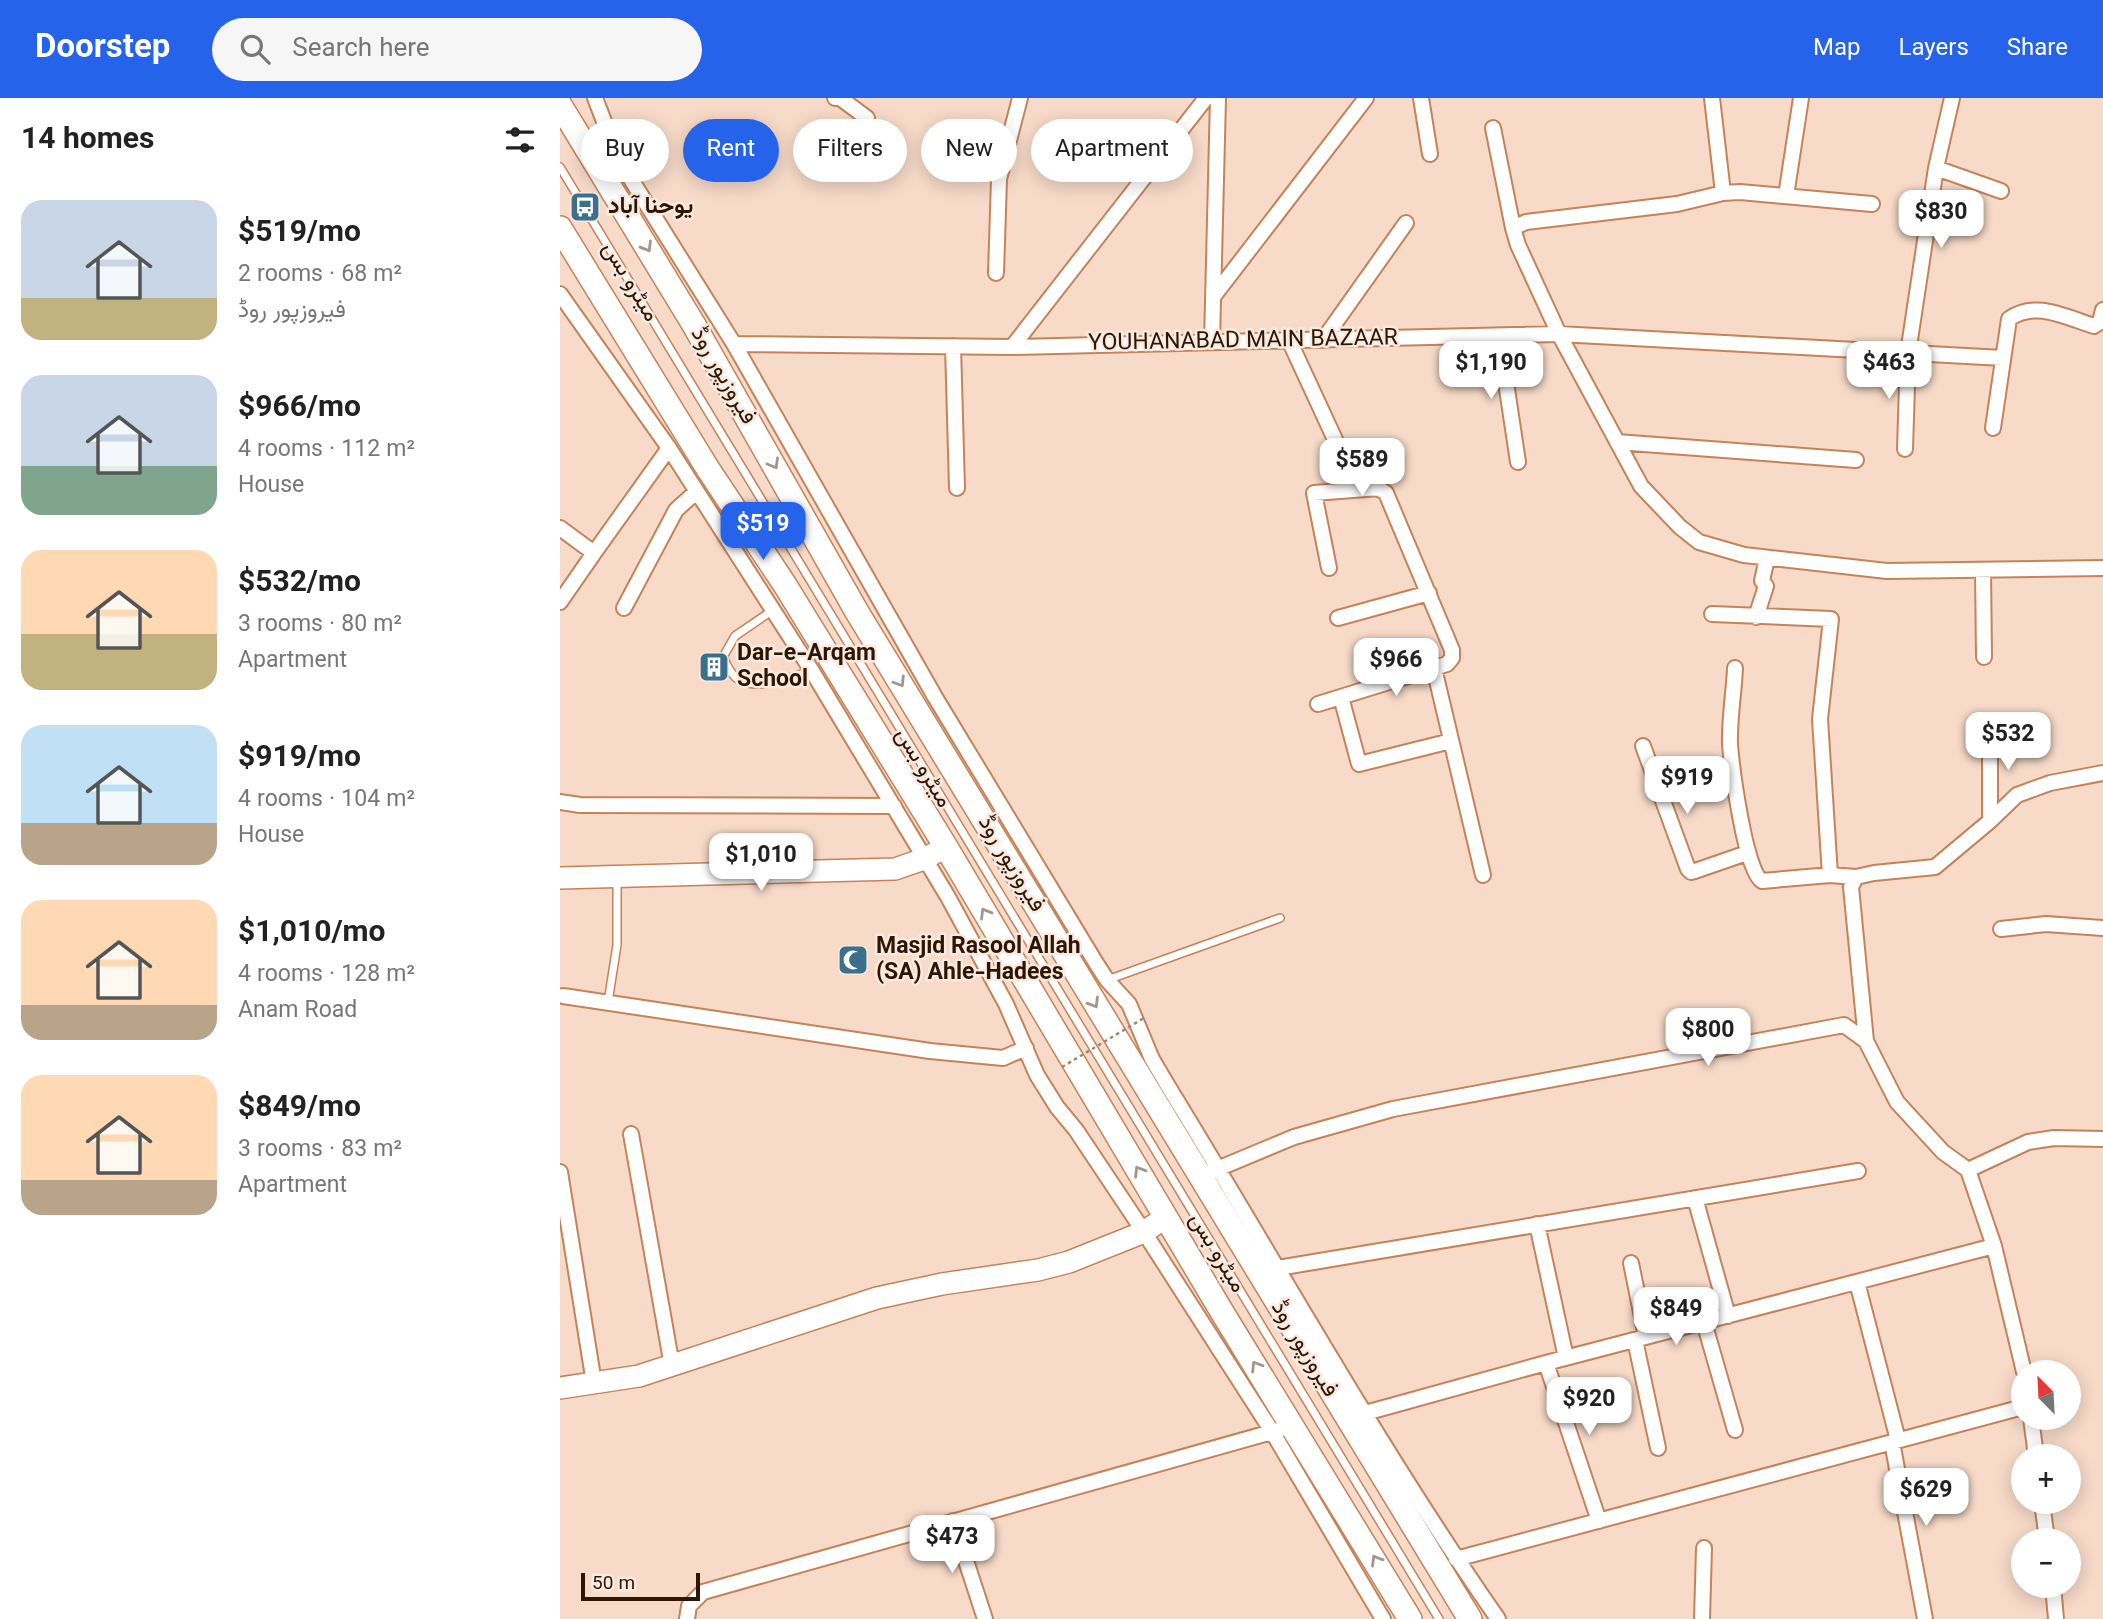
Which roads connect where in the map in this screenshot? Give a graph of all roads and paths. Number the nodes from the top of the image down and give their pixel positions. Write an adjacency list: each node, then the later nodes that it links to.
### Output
1 (595, 98): 33 (street)
2 (835, 98): 12 (street)
3 (1206, 98): 35 (street)
4 (1218, 98): 26 (street)
5 (1366, 98): 26 (street)
6 (1421, 98): 14 (street)
7 (1712, 98): 18 (street)
8 (1801, 98): 19 (street)
9 (1952, 98): 16 (street)
10 (1015, 99): 24 (street)
11 (560, 105): 98 (main road, فیروزپور روڈ, one-way to 98)
12 (867, 118)
13 (1493, 128): 23 (street)
14 (1430, 154)
15 (560, 167): 131 (lane, میٹرو بس)
16 (1936, 168): 17 (street); 36 (street)
17 (2001, 191)
18 (1723, 192): 19 (street); 23 (street)
19 (1786, 196): 20 (street)
20 (1872, 204)
21 (1406, 223): 31 (street)
22 (560, 228): 53 (main road, فیروزپور روڈ)
23 (1513, 228): 28 (street)
24 (996, 273)
25 (560, 294): 40 (street)
26 (1213, 297): 32 (street)
27 (2103, 310): 37 (street)
28 (1559, 334): 29 (street, YOUHANABAD MAIN BAZAAR); 36 (street, YOUHANABAD MAIN BAZAAR); 39 (street)
29 (1499, 336): 31 (street, YOUHANABAD MAIN BAZAAR); 43 (street)
30 (1289, 340): 31 (street, YOUHANABAD MAIN BAZAAR); 32 (street, YOUHANABAD MAIN BAZAAR); 45 (street)
31 (1323, 340)
32 (1212, 342): 35 (street, YOUHANABAD MAIN BAZAAR)
33 (734, 344): 34 (street, YOUHANABAD MAIN BAZAAR); 86 (street)
34 (953, 346): 35 (street, YOUHANABAD MAIN BAZAAR); 44 (street)
35 (1012, 347)
36 (1908, 353): 37 (street, YOUHANABAD MAIN BAZAAR); 41 (street)
37 (2003, 358): 38 (street)
38 (1993, 428)
39 (1617, 442): 42 (street); 49 (street)
40 (669, 449): 46 (street); 48 (street)
41 (1905, 449)
42 (1856, 460)
43 (1518, 462)
44 (957, 488)
45 (1379, 488): 50 (street); 54 (street)
46 (696, 492): 56 (street); 57 (street)
47 (560, 528): 48 (street)
48 (594, 553): 55 (street)
49 (1767, 558): 52 (street); 59 (street)
50 (1329, 568)
51 (2103, 568): 52 (street)
52 (1983, 570): 61 (street)
53 (785, 585): 56 (street); 67 (main road, فیروزپور روڈ)
54 (1429, 593): 60 (street); 62 (street)
55 (560, 602)
56 (769, 604): 64 (street); 64 (lane)
57 (624, 608)
58 (1712, 614): 59 (street)
59 (1756, 617): 78 (street)
60 (1338, 618)
61 (1984, 657)
62 (1433, 668): 65 (street); 69 (street)
63 (1735, 668): 76 (street)
64 (812, 671): 67 (street)
65 (1341, 697): 66 (street); 69 (street)
66 (1318, 704)
67 (855, 719): 73 (street); 75 (main road, فیروزپور روڈ)
68 (1990, 723): 74 (street)
69 (1451, 741): 79 (street)
70 (1643, 746): 76 (street)
71 (2103, 773): 74 (street)
72 (560, 802): 73 (street)
73 (894, 806): 77 (street)
74 (1990, 821): 81 (street)
75 (946, 847): 77 (street); 100 (main road, فیروزپور روڈ, one-way to 75)
76 (1747, 853): 78 (street)
77 (925, 859): 80 (street); 91 (street)
78 (1830, 874): 81 (street)
79 (1483, 875)
80 (617, 876): 82 (street); 88 (lane)
81 (1856, 877): 90 (street)
82 (560, 878)
83 (1280, 918): 86 (lane)
84 (2103, 928): 85 (street)
85 (2001, 929)
86 (1107, 980): 98 (street)
87 (563, 996): 88 (street)
88 (608, 1003): 91 (street)
89 (1144, 1018): 92 (path, bridge)
90 (1866, 1041): 96 (street); 98 (street)
91 (1026, 1048): 102 (street)
92 (1062, 1067)
93 (631, 1134): 113 (street)
94 (2103, 1139): 96 (street)
95 (1858, 1171): 99 (street)
96 (1968, 1171): 103 (street)
97 (560, 1172): 114 (street)
98 (1209, 1172): 105 (street); 117 (main road, فیروزپور روڈ)
99 (1695, 1198): 101 (street); 107 (street)
100 (1166, 1217): 102 (street); 118 (main road, فیروزپور روڈ, one-way to 100)
101 (1538, 1224): 105 (street); 110 (street)
102 (1144, 1232): 113 (street); 118 (street)
103 (1994, 1246): 106 (street); 111 (street)
104 (1630, 1263): 109 (street)
105 (1278, 1268): 117 (street)
106 (1857, 1282): 107 (street); 120 (street)
107 (1728, 1316): 108 (street)
108 (1704, 1322): 109 (street); 119 (street)
109 (1640, 1338): 110 (street); 121 (street)
110 (1566, 1358): 112 (street)
111 (2021, 1360)
112 (1546, 1363): 117 (street); 123 (street)
113 (672, 1366): 114 (street)
114 (594, 1383): 115 (street)
115 (560, 1388)
116 (2011, 1410): 120 (street)
117 (1357, 1416): 125 (street); 132 (main road, فیروزپور روڈ)
118 (1283, 1428): 122 (street); 129 (street); 130 (main road, فیروزپور روڈ, one-way to 118)
119 (1735, 1430)
120 (1895, 1441): 123 (street); 135 (street)
121 (1658, 1448)
122 (953, 1521): 127 (street); 128 (street)
123 (1599, 1521): 125 (street)
124 (1703, 1548): 134 (street)
125 (1456, 1559): 133 (street)
126 (2054, 1598): 136 (street)
127 (687, 1619)
128 (985, 1619)
129 (1382, 1619)
130 (1410, 1619)
131 (1439, 1619)
132 (1470, 1619)
133 (1498, 1619)
134 (1702, 1619)
135 (1925, 1619)
136 (2056, 1619)

